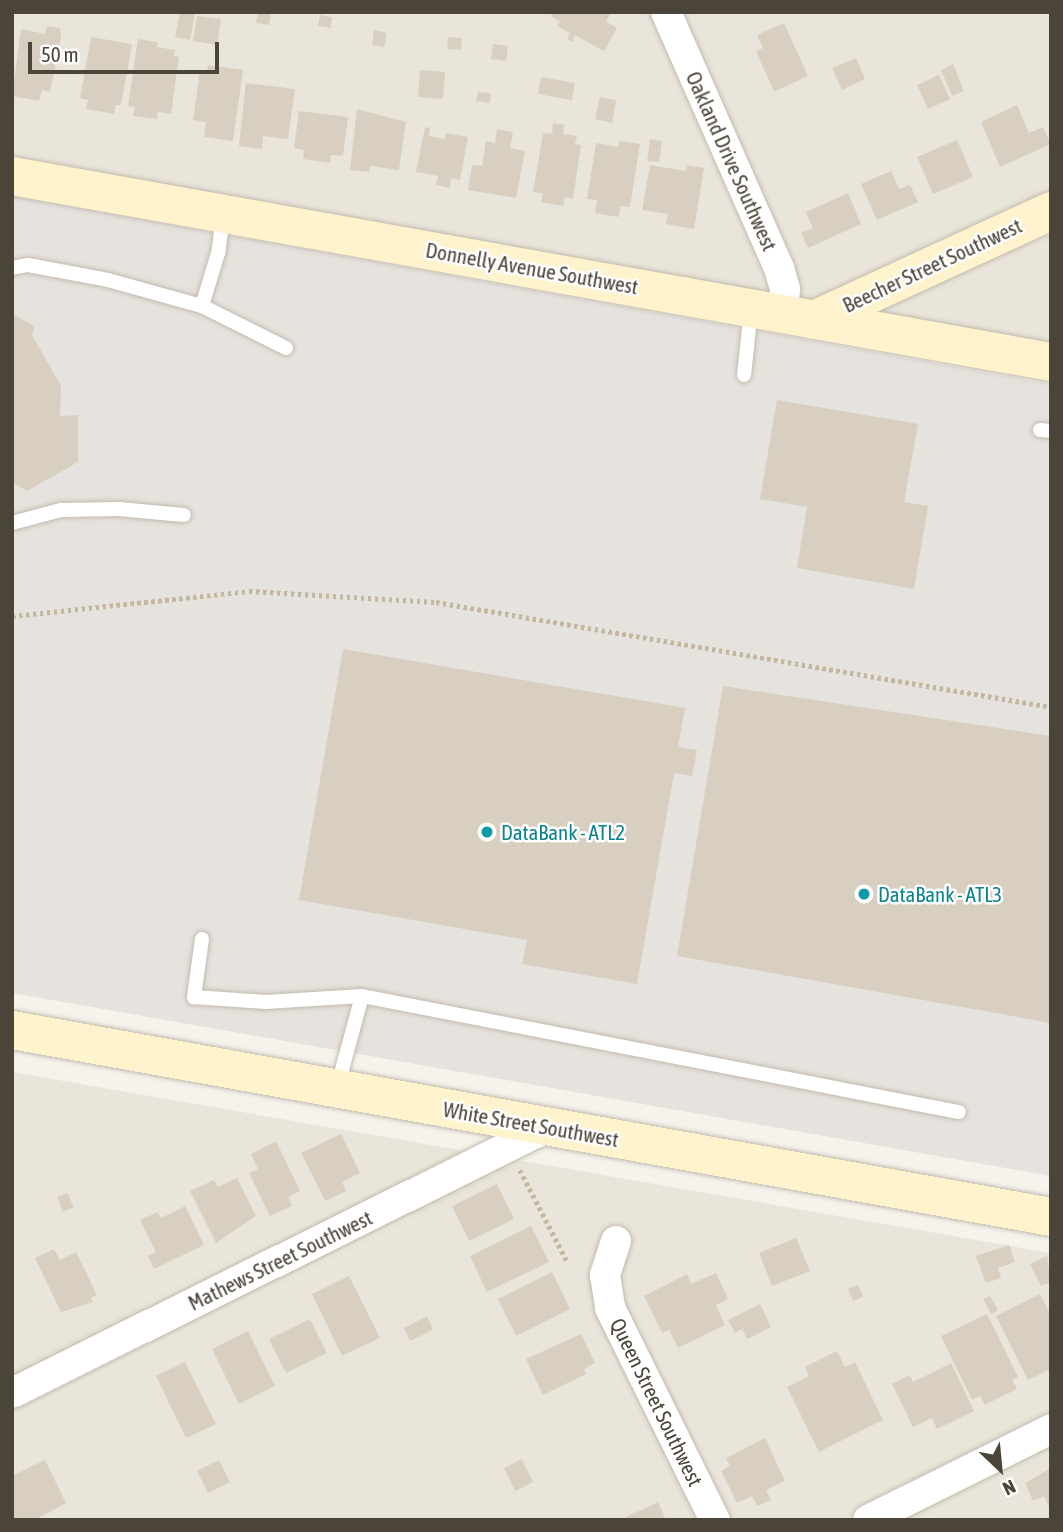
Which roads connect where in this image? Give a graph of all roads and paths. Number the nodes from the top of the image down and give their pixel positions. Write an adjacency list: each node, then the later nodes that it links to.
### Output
1 (666, 12): 7 (street, Oakland Drive Southwest)
2 (12, 176): 4 (street, Donnelly Avenue Southwest)
3 (1051, 211): 7 (street, Beecher Street Southwest)
4 (223, 213): 6 (lane); 7 (street, Donnelly Avenue Southwest)
5 (12, 268): 6 (lane)
6 (202, 306): 8 (lane)
7 (783, 314): 9 (street, Donnelly Avenue Southwest); 10 (lane)
8 (286, 348)
9 (1051, 362)
10 (744, 375)
11 (184, 515): 12 (lane)
12 (12, 523)
13 (12, 616): 14 (path)
14 (1051, 707)
15 (202, 939): 16 (lane)
16 (362, 996): 18 (lane); 19 (lane)
17 (12, 1030): 18 (street, White Street Southwest)
18 (337, 1089): 20 (street, White Street Southwest)
19 (959, 1112)
20 (548, 1127): 22 (street, White Street Southwest); 25 (street, Mathews Street Southwest)
21 (517, 1163): 24 (path)
22 (1051, 1217)
23 (616, 1241): 27 (street, Queen Street Southwest)
24 (568, 1263)
25 (12, 1393)
26 (1051, 1429): 28 (street)
27 (715, 1520)
28 (868, 1520)

